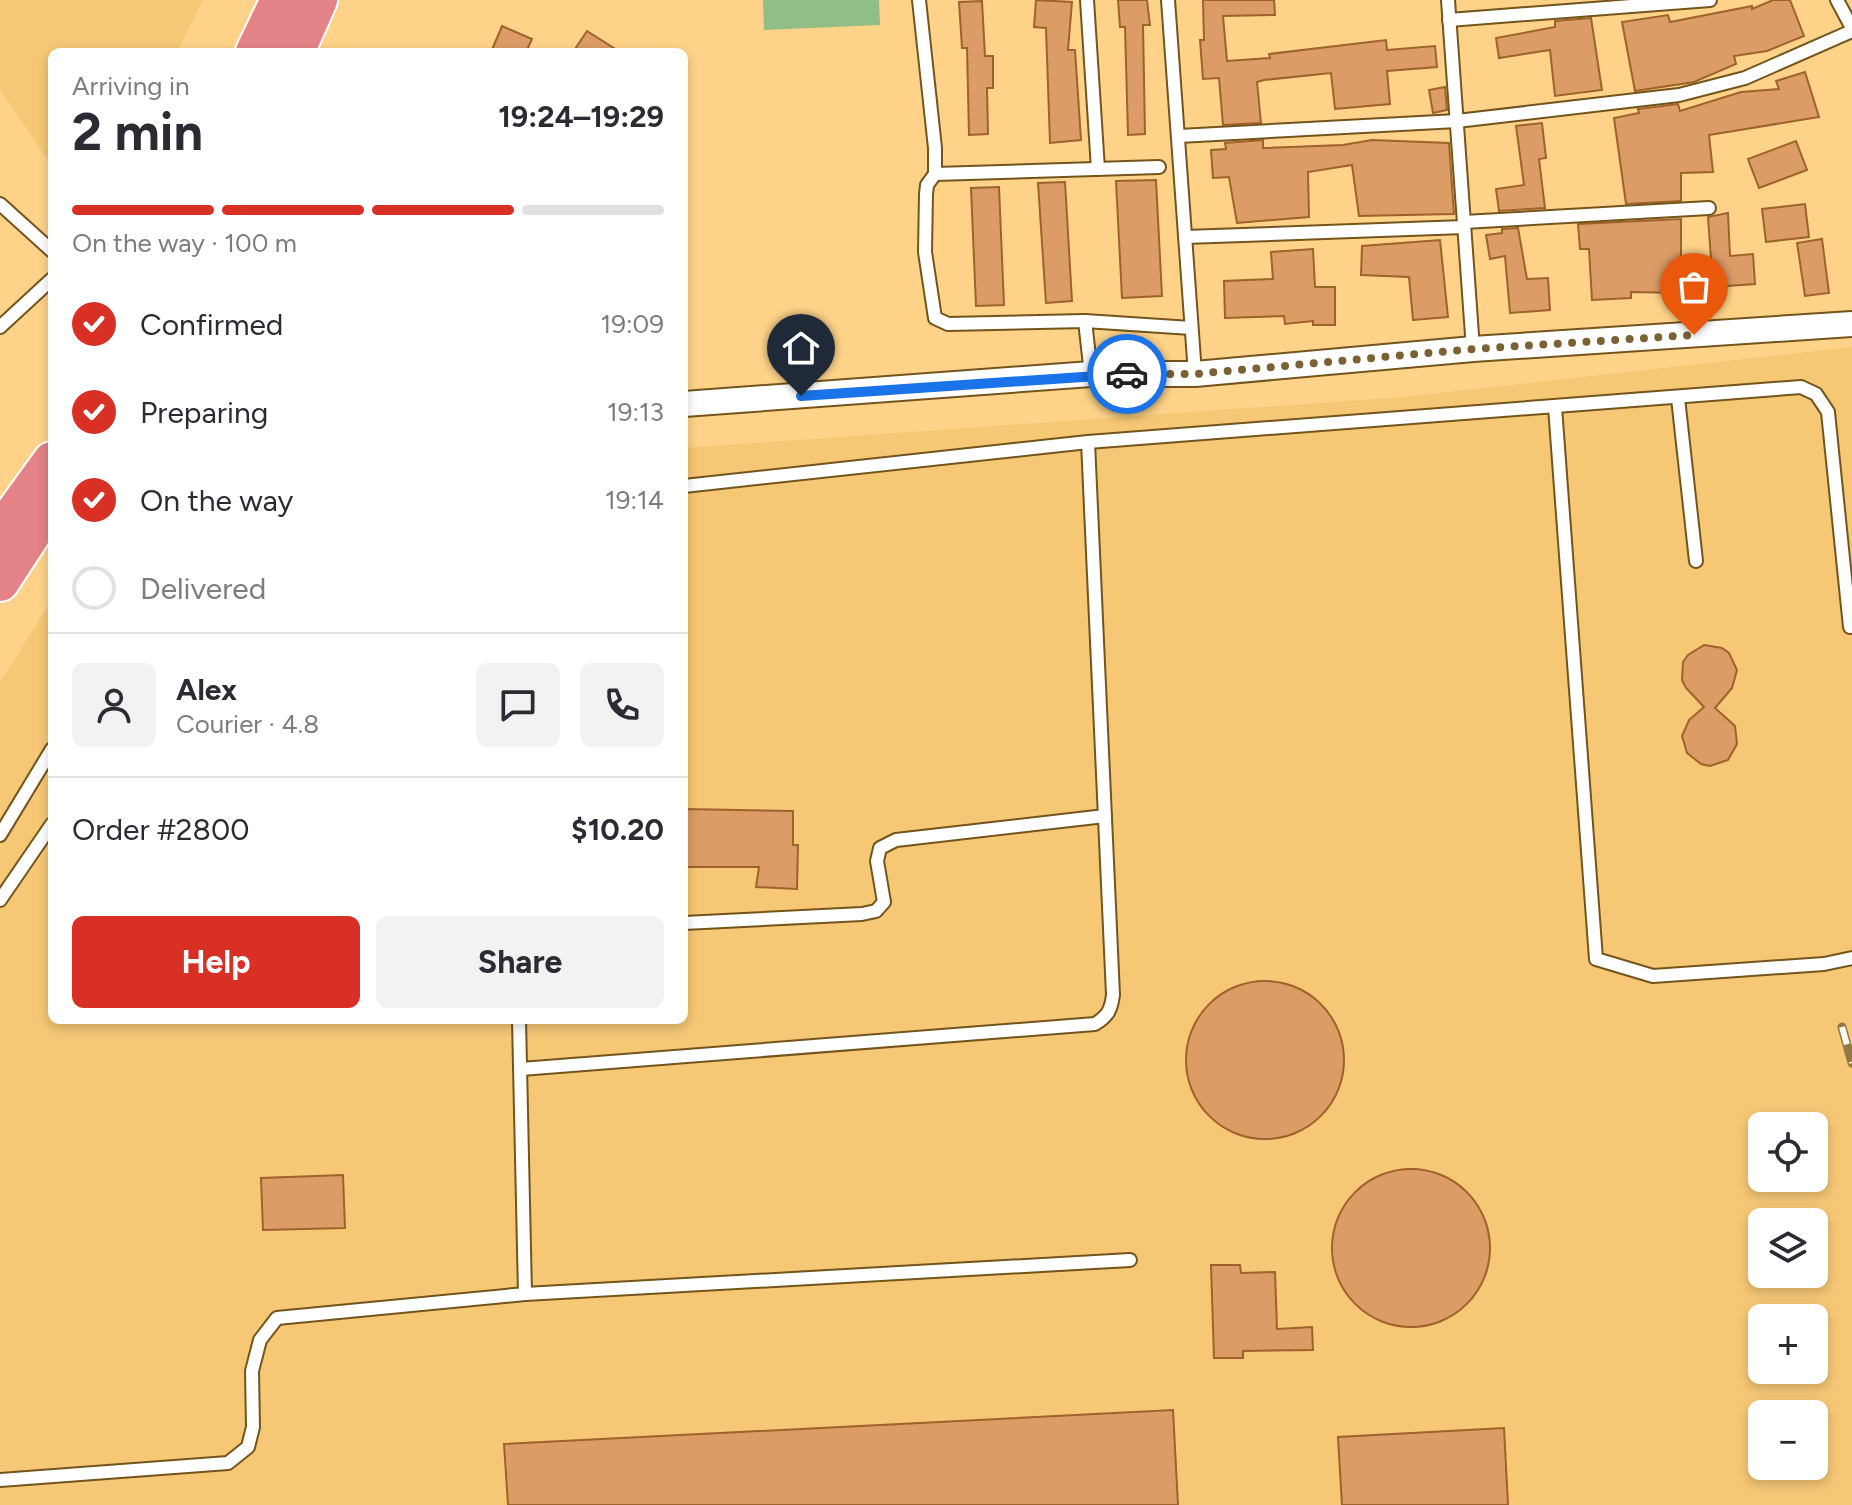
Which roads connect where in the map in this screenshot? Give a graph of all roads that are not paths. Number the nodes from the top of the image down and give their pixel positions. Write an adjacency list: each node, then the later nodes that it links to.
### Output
1 (280, 0): 11 (highway)
2 (318, 0): 12 (highway)
3 (919, 0): 17 (lane)
4 (1087, 0): 16 (lane)
5 (1168, 0): 14 (lane)
6 (1448, 0): 9 (lane)
7 (1710, 0): 9 (lane)
8 (1837, 0): 10 (lane)
9 (1449, 20): 13 (lane)
10 (1852, 29): 13 (lane)
11 (257, 48)
12 (297, 48)
13 (1457, 121): 14 (lane); 20 (lane)
14 (1179, 136): 21 (lane)
15 (1159, 167): 16 (lane)
16 (1098, 169): 17 (lane)
17 (935, 174): 24 (lane)
18 (0, 204): 22 (lane)
19 (1709, 208): 20 (lane)
20 (1464, 225): 21 (lane); 28 (lane)
21 (1185, 237): 27 (lane)
22 (48, 247)
23 (48, 283): 26 (lane)
24 (1085, 321): 27 (lane); 29 (lane)
25 (1852, 324): 28 (street)
26 (0, 327)
27 (1191, 328): 30 (lane)
28 (1473, 349): 30 (street)
29 (1091, 374): 30 (street); 32 (street)
30 (1195, 374)
31 (1678, 398): 33 (lane); 39 (lane); 41 (lane)
32 (688, 404)
33 (1555, 407): 34 (lane); 48 (lane)
34 (1088, 442): 36 (lane); 43 (lane)
35 (48, 466): 38 (highway)
36 (688, 486)
37 (48, 508): 40 (highway)
38 (2, 526)
39 (1696, 561)
40 (0, 582)
41 (1850, 627)
42 (48, 756): 45 (lane)
43 (1105, 816): 47 (lane); 50 (lane)
44 (48, 830): 46 (lane)
45 (0, 835)
46 (0, 900)
47 (688, 923)
48 (1852, 958)
49 (519, 1024): 50 (lane)
50 (521, 1069): 52 (lane)
51 (1130, 1260): 52 (lane)
52 (525, 1294): 53 (lane)
53 (0, 1480)

